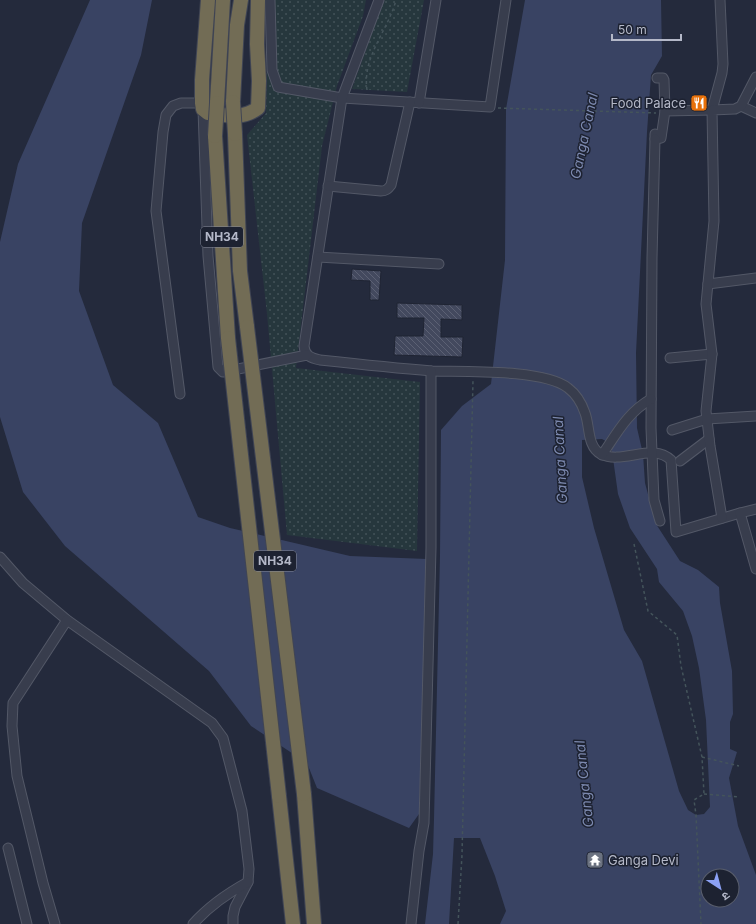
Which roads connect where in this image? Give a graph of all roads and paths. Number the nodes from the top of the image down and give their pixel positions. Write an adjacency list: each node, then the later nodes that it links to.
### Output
1 (208, 0): 16 (highway)
2 (223, 0): 59 (highway, NH34, bridge)
3 (242, 0): 60 (highway, NH34, bridge)
4 (258, 0): 16 (highway)
5 (270, 0): 13 (street)
6 (379, 0): 13 (street)
7 (396, 0): 14 (path)
8 (436, 0): 15 (street)
9 (506, 0): 15 (street)
10 (720, 0): 19 (street)
11 (756, 77): 17 (street)
12 (657, 78): 20 (street)
13 (342, 98): 14 (street); 22 (street)
14 (370, 100): 15 (street)
15 (414, 103): 22 (street)
16 (203, 106): 28 (street); 32 (street)
17 (741, 106): 19 (street); 21 (street)
18 (506, 109): 20 (path)
19 (712, 110): 20 (street); 26 (street)
20 (661, 112): 33 (street)
21 (756, 113)
22 (328, 186): 23 (street)
23 (318, 257): 24 (street); 28 (street)
24 (439, 264)
25 (756, 278): 26 (street)
26 (708, 284): 27 (street)
27 (712, 354): 29 (street); 35 (street)
28 (307, 356): 30 (street)
29 (670, 358)
30 (430, 370): 39 (street); 61 (street)
31 (473, 387): 62 (path)
32 (180, 394)
33 (652, 399): 38 (street); 39 (street)
34 (756, 416): 35 (street)
35 (707, 419): 36 (street); 37 (street)
36 (672, 430)
37 (709, 439): 40 (street); 43 (street)
38 (647, 453): 39 (street); 43 (street); 44 (street)
39 (602, 455)
40 (680, 461)
41 (756, 509): 42 (street)
42 (740, 513): 43 (street); 47 (street)
43 (722, 518)
44 (660, 521)
45 (634, 544): 49 (path)
46 (0, 557): 48 (street)
47 (756, 569)
48 (67, 620): 54 (street); 56 (street)
49 (702, 757): 50 (path); 51 (path)
50 (739, 766)
51 (704, 794): 52 (path); 63 (path)
52 (739, 797)
53 (8, 848): 55 (street)
54 (248, 882): 57 (street); 58 (street)
55 (27, 924)
56 (54, 924)
57 (193, 924)
58 (233, 924)
59 (293, 924)
60 (314, 924)
61 (411, 924)
62 (458, 924)
63 (701, 924)

